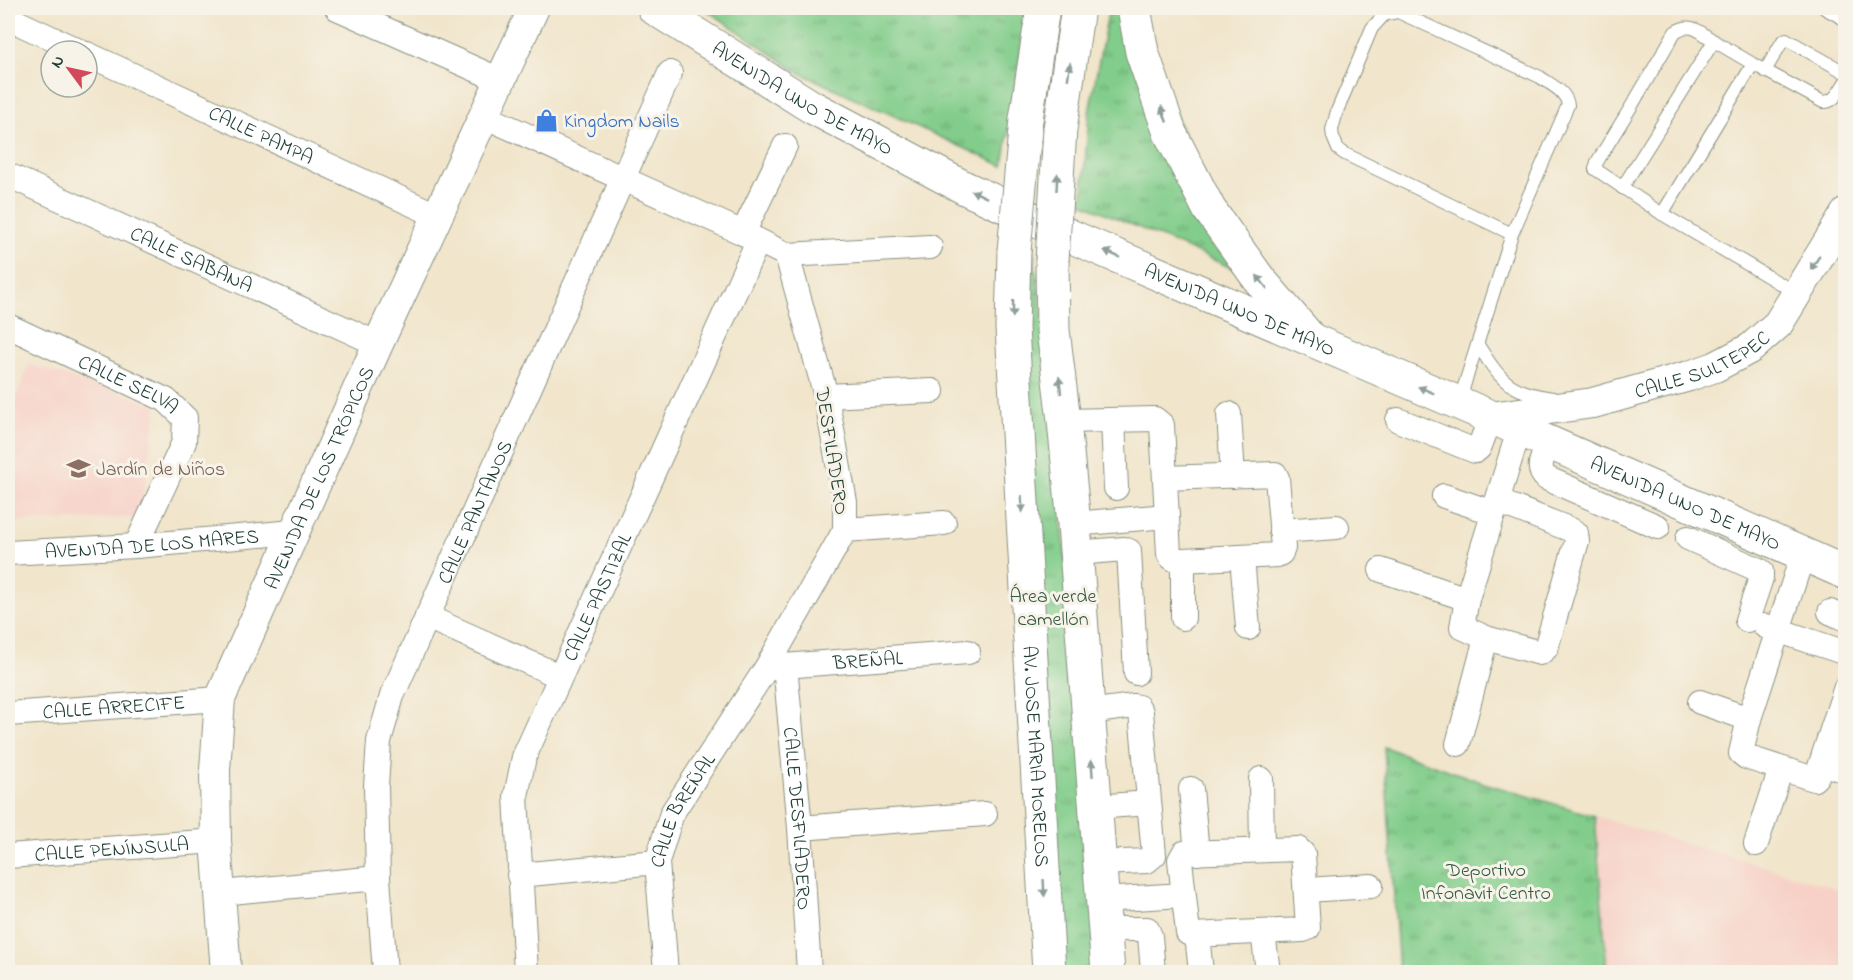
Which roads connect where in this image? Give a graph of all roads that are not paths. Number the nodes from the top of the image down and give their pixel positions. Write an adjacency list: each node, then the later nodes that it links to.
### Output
1 (534, 8): 17 (street, AVENIDA DE LOS TRÓPICOS)
2 (654, 8): 33 (main road, AVENIDA UNO DE MAYO, one-way to 2)
3 (1043, 8): 115 (main road, AV. JOSE MARIA MORELOS, one-way to 115, bridge)
4 (1078, 8): 43 (main road, one-way to 4, bridge)
5 (1134, 8): 33 (main road, one-way to 5)
6 (1824, 8): 9 (lane)
7 (349, 10): 17 (street)
8 (8, 18): 10 (street)
9 (1845, 20)
10 (54, 39)
11 (1714, 41): 13 (lane); 23 (lane); 23 (lane)
12 (99, 60): 26 (street, CALLE PAMPA)
13 (1753, 64): 14 (lane); 25 (lane)
14 (1765, 71): 16 (lane); 18 (lane)
15 (670, 73): 22 (street, CALLE PANTANOS)
16 (1845, 73)
17 (500, 80): 19 (street, AVENIDA DE LOS TRÓPICOS)
18 (1845, 81)
19 (484, 116): 22 (street); 26 (street, AVENIDA DE LOS TRÓPICOS)
20 (785, 146): 28 (street, CALLE PASTIZAL)
21 (8, 175): 34 (street, CALLE SABANA)
22 (623, 180): 28 (street); 68 (street, CALLE PANTANOS)
23 (1622, 188): 25 (lane)
24 (1845, 213): 31 (street, CALLE SULTEPEC, one-way to 31)
25 (1662, 214): 31 (lane)
26 (436, 215): 34 (street, AVENIDA DE LOS TRÓPICOS)
27 (1512, 234): 27 (lane); 35 (lane)
28 (750, 237): 30 (street); 77 (street, CALLE PASTIZAL)
29 (930, 247): 30 (street)
30 (787, 255): 37 (street, DESFILADERO)
31 (1796, 293): 39 (street, CALLE SULTEPEC)
32 (8, 326): 60 (street, CALLE SELVA)
33 (1313, 342): 38 (main road, AVENIDA UNO DE MAYO, one-way to 33)
34 (378, 344): 57 (street, AVENIDA DE LOS TRÓPICOS)
35 (1478, 345): 38 (lane); 39 (lane)
36 (933, 391): 37 (street)
37 (826, 396): 55 (street, DESFILADERO)
38 (1458, 403): 44 (main road, AVENIDA UNO DE MAYO)
39 (1593, 403): 44 (street, CALLE SULTEPEC)
40 (1229, 414): 46 (street)
41 (1113, 420): 43 (street); 47 (street); 48 (street)
42 (1398, 420): 44 (street)
43 (1064, 421): 58 (main road)
44 (1505, 423): 45 (main road, AVENIDA UNO DE MAYO); 50 (street)
45 (1549, 443): 54 (street); 62 (main road, AVENIDA UNO DE MAYO)
46 (1233, 476): 47 (street); 56 (street)
47 (1166, 478): 51 (street)
48 (1116, 488)
49 (1444, 496): 50 (street)
50 (1496, 507): 67 (street); 72 (street)
51 (1167, 516): 58 (street); 64 (street)
52 (944, 523): 55 (street)
53 (1337, 527): 56 (street)
54 (1658, 527)
55 (845, 530): 75 (street, DESFILADERO)
56 (1281, 531): 63 (street)
57 (294, 532): 60 (street, AVENIDA DE LOS MARES); 79 (street, AVENIDA DE LOS TRÓPICOS)
58 (1075, 538): 76 (street); 81 (main road)
59 (1689, 538): 71 (street)
60 (136, 546): 61 (street, AVENIDA DE LOS MARES)
61 (8, 553)
62 (1803, 554): 66 (main road, AVENIDA UNO DE MAYO); 71 (street)
63 (1242, 557): 64 (street); 70 (street)
64 (1183, 560): 69 (street)
65 (1381, 570): 67 (street)
66 (1845, 573)
67 (1467, 599): 72 (street)
68 (428, 617): 77 (street); 102 (street, CALLE PANTANOS)
69 (1183, 618)
70 (1248, 628)
71 (1779, 630): 74 (street); 83 (street)
72 (1486, 638): 84 (street)
73 (968, 652): 75 (street, BREÑAL)
74 (1845, 653)
75 (776, 666): 93 (street, CALLE DESFILADERO); 99 (street, CALLE BREÑAL)
76 (1136, 673)
77 (559, 676): 101 (street, CALLE PASTIZAL)
78 (1845, 687): 85 (street)
79 (220, 699): 82 (street, CALLE ARRECIFE); 94 (street, AVENIDA DE LOS TRÓPICOS)
80 (1700, 702): 83 (street)
81 (1088, 712): 90 (street); 91 (main road, one-way to 81)
82 (8, 714)
83 (1749, 719): 86 (street)
84 (1458, 744)
85 (1822, 763): 86 (street); 87 (street)
86 (1781, 769): 95 (street)
87 (1845, 771)
88 (1261, 779): 96 (street)
89 (1191, 789): 97 (street)
90 (1149, 803): 91 (street); 100 (street)
91 (1095, 807): 100 (main road)
92 (985, 814): 93 (street)
93 (800, 828): 114 (street, CALLE DESFILADERO)
94 (216, 841): 98 (street, CALLE PENÍNSULA); 105 (street, AVENIDA DE LOS TRÓPICOS)
95 (1756, 844)
96 (1262, 850): 97 (street); 104 (street)
97 (1197, 853): 106 (street)
98 (8, 856)
99 (657, 862): 101 (street); 113 (street, CALLE BREÑAL)
100 (1099, 863): 107 (main road)
101 (519, 875): 112 (street, CALLE PASTIZAL)
102 (378, 878): 105 (street); 111 (street, CALLE PANTANOS)
103 (1371, 886): 104 (street)
104 (1306, 890): 108 (street)
105 (221, 893): 110 (street, AVENIDA DE LOS TRÓPICOS)
106 (1183, 895): 107 (street); 109 (street)
107 (1103, 914): 116 (main road); 117 (street)
108 (1263, 932): 109 (street); 119 (street)
109 (1197, 935): 118 (street)
110 (226, 972)
111 (385, 972)
112 (526, 972)
113 (666, 972)
114 (809, 972)
115 (1049, 972)
116 (1108, 972)
117 (1153, 972)
118 (1201, 972)
119 (1268, 972)

